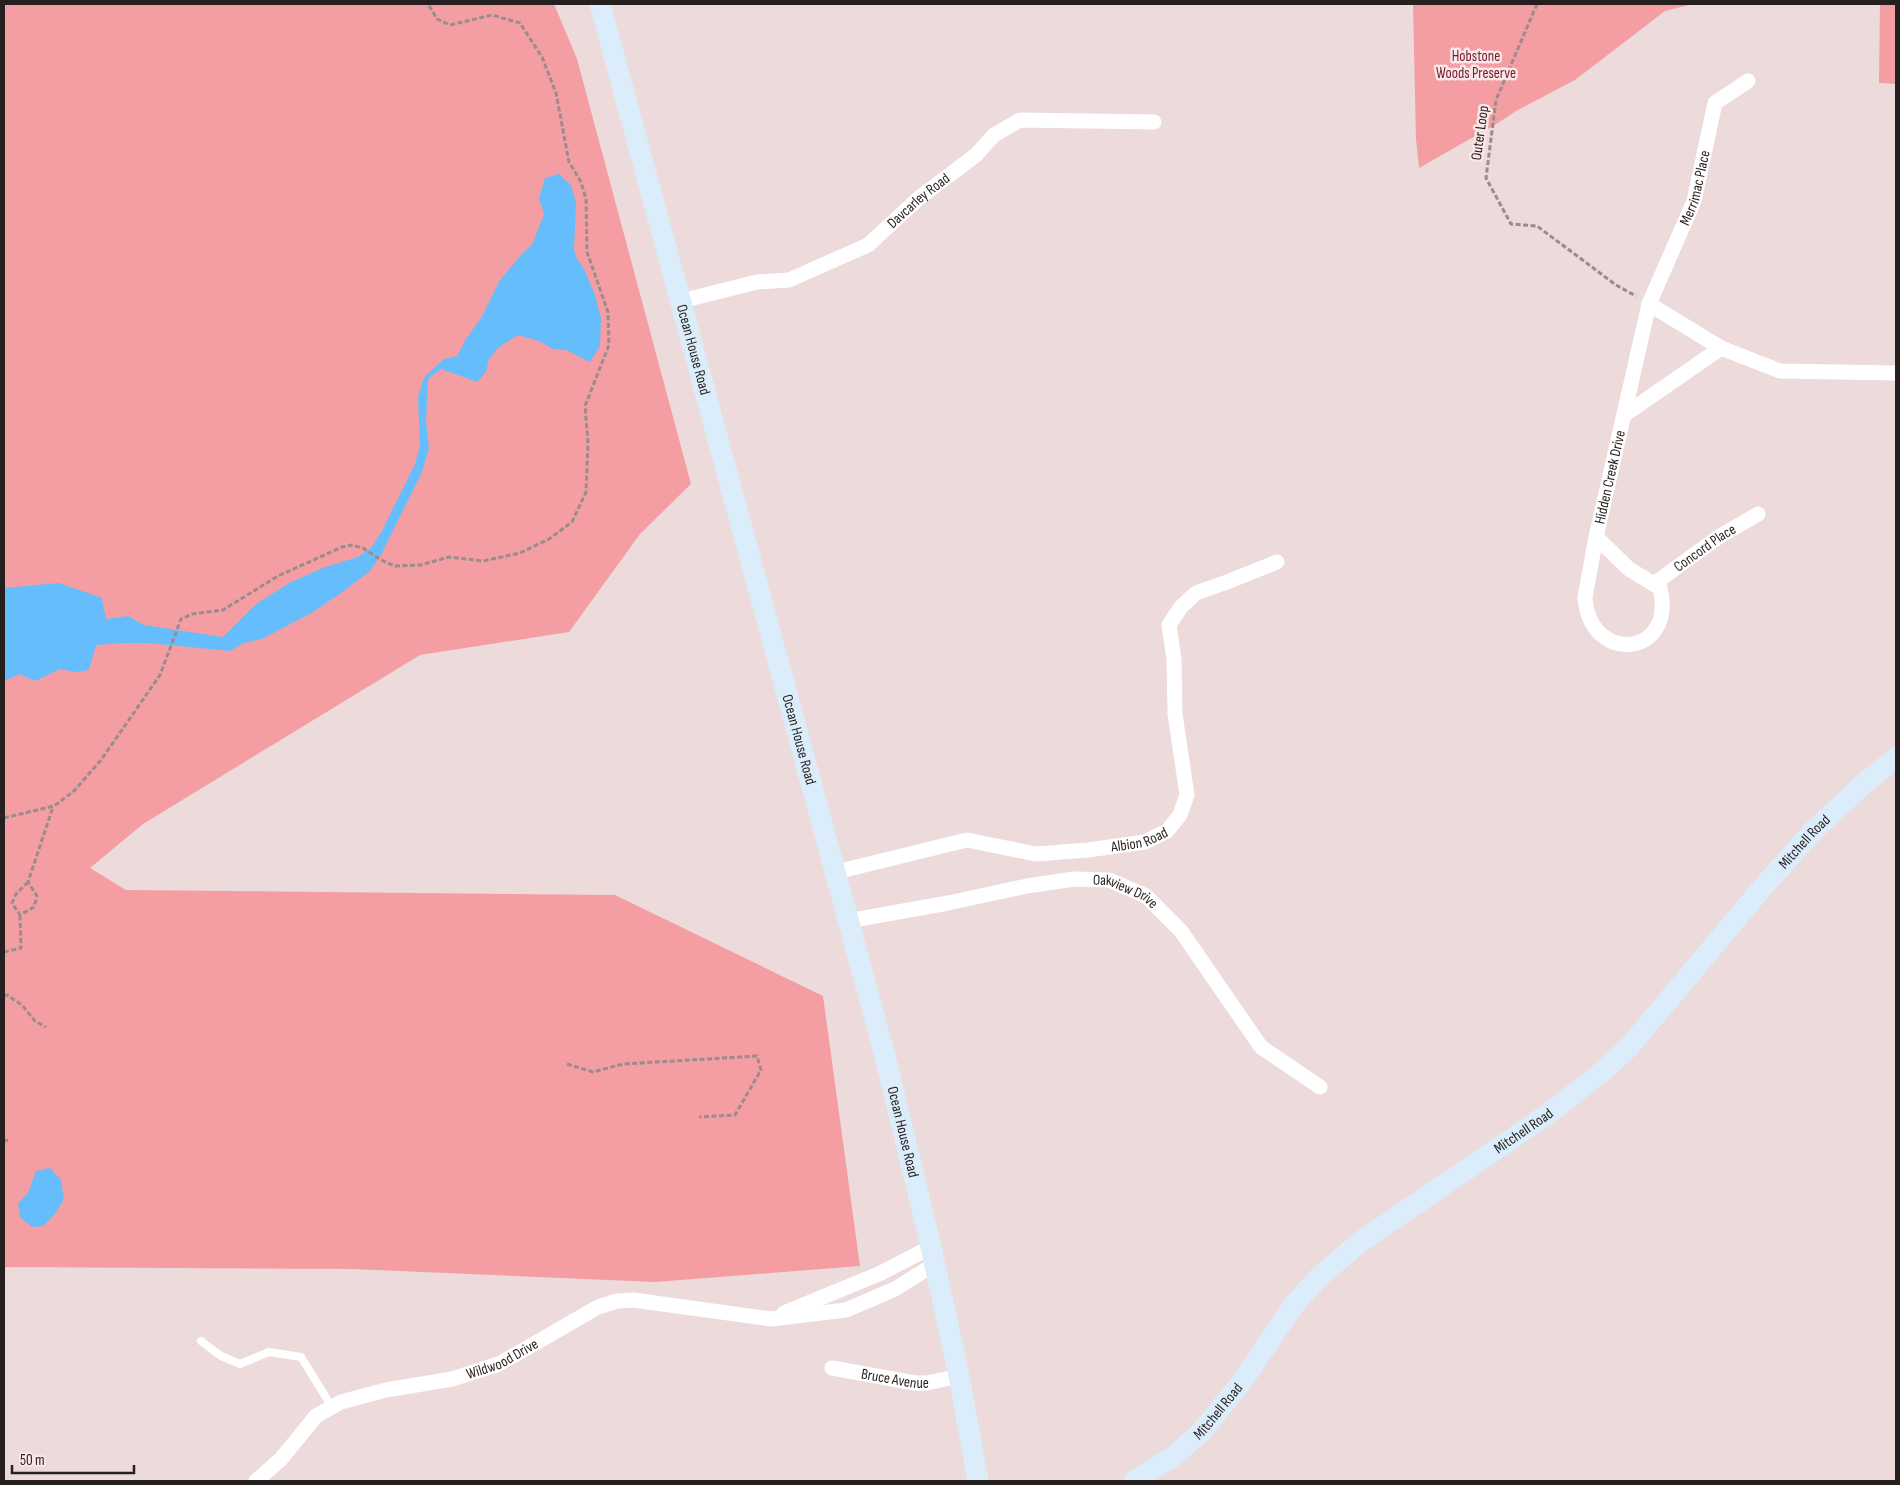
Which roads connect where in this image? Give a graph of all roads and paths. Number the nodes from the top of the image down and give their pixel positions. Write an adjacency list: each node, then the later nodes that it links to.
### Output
1 (428, 4): 16 (path)
2 (600, 4): 6 (main road, Ocean House Road)
3 (1537, 4): 7 (path, Outer Loop)
4 (1748, 81): 7 (street, Merrimac Place)
5 (1154, 122): 6 (street, Davcarley Road)
6 (681, 301): 18 (main road, Ocean House Road)
7 (1649, 304): 8 (street); 10 (street, Hidden Creek Drive)
8 (1721, 348): 9 (street); 10 (street, Hidden Creek Drive)
9 (1896, 373)
10 (1624, 416): 12 (street, Hidden Creek Drive)
11 (1758, 514): 14 (street, Concord Place)
12 (1596, 537): 14 (street, Hidden Creek Drive); 14 (street, Hidden Creek Drive)
13 (1277, 562): 18 (street, Albion Road)
14 (1654, 584)
15 (1896, 758): 36 (main road, Mitchell Road)
16 (54, 806): 17 (path); 19 (path)
17 (4, 818)
18 (836, 872): 21 (main road, Ocean House Road)
19 (28, 882): 20 (path); 20 (path)
20 (20, 915): 22 (path)
21 (848, 921): 26 (street, Oakview Drive); 28 (main road, Ocean House Road)
22 (4, 952)
23 (4, 996): 24 (path)
24 (46, 1027)
25 (567, 1064): 27 (path)
26 (1320, 1087)
27 (699, 1117)
28 (933, 1255): 29 (street); 29 (street, Wildwood Drive); 32 (main road, Ocean House Road)
29 (771, 1319): 33 (street, Wildwood Drive)
30 (201, 1341): 33 (lane)
31 (832, 1368): 32 (street, Bruce Avenue)
32 (959, 1376): 35 (main road, Ocean House Road)
33 (332, 1407): 34 (street, Wildwood Drive)
34 (256, 1481)
35 (978, 1481)
36 (1134, 1481)

